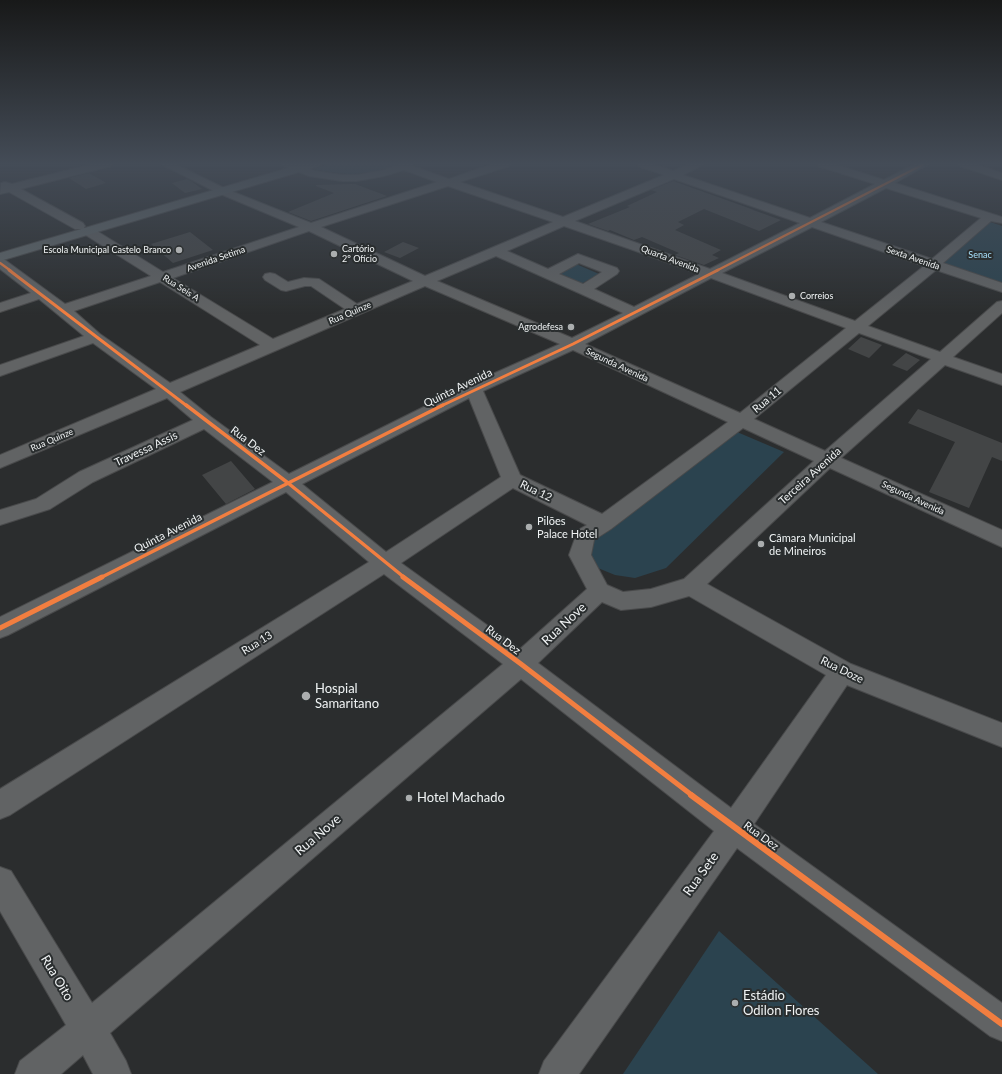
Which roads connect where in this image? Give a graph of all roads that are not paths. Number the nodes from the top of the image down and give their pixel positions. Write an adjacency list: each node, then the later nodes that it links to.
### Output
1 (55, 214): 14 (street, Rua Seis A)
2 (131, 214): 14 (main road)
3 (279, 214): 13 (street, Segunda Avenida)
4 (351, 214): 13 (street, Avenida Setima)
5 (541, 214): 11 (street, Quarta Avenida)
6 (582, 214): 11 (street, Rua Quinze)
7 (788, 214): 12 (street, Sexta Avenida)
8 (827, 214): 12 (street, Quinta Avenida)
9 (981, 214): 10 (street)
10 (996, 219): 19 (street, Rua 11)
11 (564, 222): 16 (street, Rua Quinze); 21 (street, Quarta Avenida)
12 (811, 222): 19 (street, Sexta Avenida); 21 (street, Quinta Avenida)
13 (310, 227): 22 (street, Avenida Setima); 24 (street, Segunda Avenida)
14 (84, 228): 15 (main road); 17 (main road); 22 (street, Rua Seis A)
15 (0, 250)
16 (496, 250): 20 (street); 24 (street, Rua Quinze)
17 (0, 257)
18 (0, 263): 27 (street, Rua Dez)
19 (933, 265): 25 (street, Sexta Avenida); 33 (street, Rua 11)
20 (548, 274): 26 (street); 26 (street)
21 (709, 274): 32 (street, Quinta Avenida); 33 (street, Quarta Avenida)
22 (163, 277): 30 (street, Avenida Setima); 36 (street, Rua Seis A)
23 (270, 278): 31 (street)
24 (424, 281): 31 (street, Rua Quinze); 35 (street, Segunda Avenida)
25 (1002, 288)
26 (584, 290): 32 (street)
27 (41, 294): 29 (street); 30 (street, Rua Dez)
28 (1002, 305): 37 (street, Terceira Avenida)
29 (0, 308)
30 (63, 310): 34 (street, Rua Dez)
31 (356, 310): 36 (street, Rua Quinze)
32 (636, 313): 35 (street, Quinta Avenida)
33 (856, 326): 37 (street, Quarta Avenida); 43 (street, Rua 11)
34 (95, 337): 38 (street); 41 (street, Rua Dez)
35 (573, 344): 40 (street, Quinta Avenida); 43 (street, Segunda Avenida)
36 (273, 346): 41 (street, Rua Quinze)
37 (942, 359): 39 (street, Quarta Avenida); 44 (street, Terceira Avenida)
38 (0, 371)
39 (1002, 380)
40 (474, 389): 47 (street, Rua 12); 48 (street, Quinta Avenida)
41 (168, 390): 42 (street, Rua Dez); 45 (street, Rua Quinze)
42 (205, 421): 46 (street, Travessa Assis); 48 (street, Rua Dez)
43 (741, 421): 44 (street, Segunda Avenida); 51 (street, Rua 11)
44 (828, 459): 52 (street, Segunda Avenida); 54 (street, Terceira Avenida)
45 (0, 462)
46 (86, 477): 49 (street, Travessa Assis); 50 (street, Travessa Assis)
47 (512, 479): 51 (street, Rua 12); 53 (street, Rua 13)
48 (288, 483): 53 (street, Rua Dez); 56 (street, Quinta Avenida)
49 (0, 514)
50 (0, 518)
51 (604, 524): 55 (street, Rua 11)
52 (1002, 539)
53 (385, 563): 57 (street, Rua Dez); 60 (street, Rua 13)
54 (691, 586): 55 (street, Terceira Avenida); 58 (street, Rua Doze)
55 (600, 591): 57 (street, Rua Nove)
56 (0, 628)
57 (520, 664): 61 (street, Rua Dez); 64 (street, Rua Nove)
58 (842, 672): 59 (street, Rua Doze); 61 (street, Rua Sete)
59 (1002, 735)
60 (0, 804)
61 (734, 828): 63 (street, Rua Dez); 67 (street, Rua Sete)
62 (0, 882): 64 (street, Rua Oito)
63 (1002, 1024)
64 (88, 1029): 65 (street, Rua Nove); 66 (street, Rua Oito)
65 (33, 1074)
66 (113, 1074)
67 (557, 1074)

